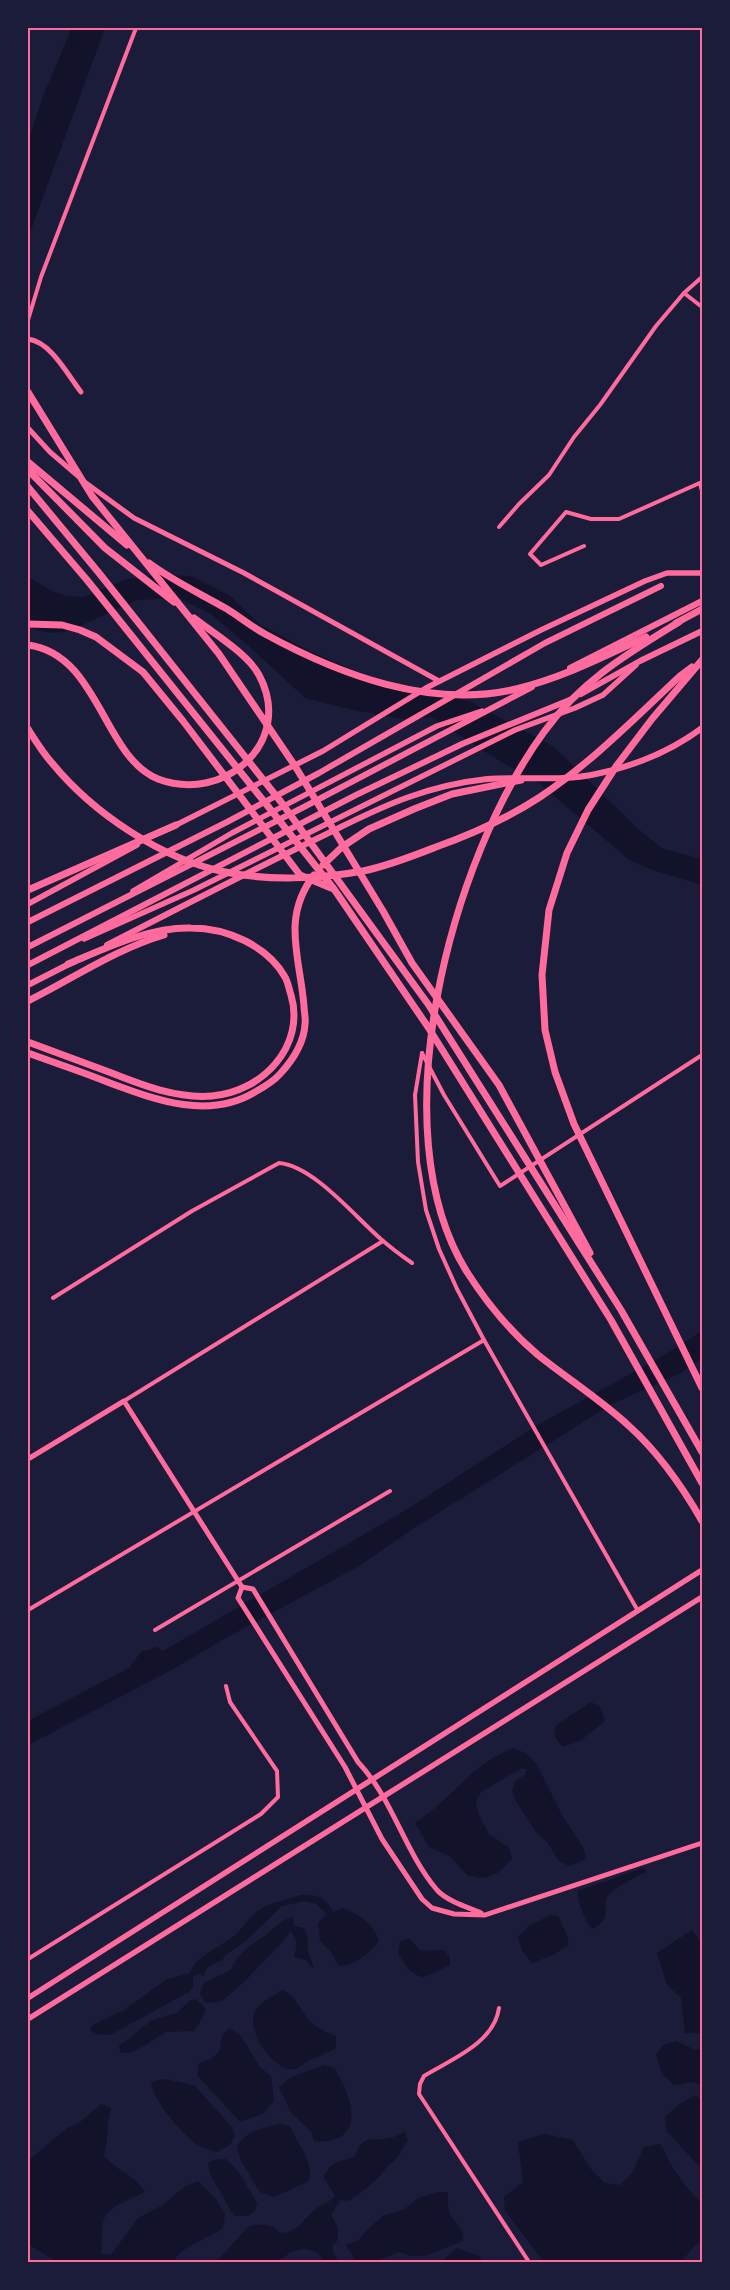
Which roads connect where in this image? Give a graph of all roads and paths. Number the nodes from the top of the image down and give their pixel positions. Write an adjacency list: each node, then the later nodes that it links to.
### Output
1 (136, 28): 5 (street)
2 (702, 277): 3 (street)
3 (684, 293): 4 (street); 16 (street)
4 (702, 307)
5 (28, 320)
6 (28, 339): 8 (street)
7 (28, 392): 52 (highway)
8 (81, 392)
9 (28, 428): 28 (street)
10 (28, 462): 22 (highway)
11 (28, 470): 25 (highway)
12 (701, 483): 14 (street); 17 (street)
13 (28, 487): 52 (highway)
14 (702, 491)
15 (28, 512): 34 (highway)
16 (499, 527)
17 (584, 546)
18 (702, 573): 28 (main road)
19 (661, 586): 38 (main road)
20 (702, 601): 29 (main road)
21 (702, 609): 22 (highway)
22 (679, 622): 61 (highway)
23 (28, 624): 34 (highway)
24 (702, 631): 27 (main road)
25 (28, 645)
26 (702, 660): 30 (highway); 54 (highway)
27 (640, 661): 41 (main road); 41 (main road)
28 (439, 681): 33 (main road)
29 (482, 711): 36 (main road); 36 (main road)
30 (28, 728)
31 (702, 728): 32 (main road)
32 (522, 780): 42 (main road); 47 (highway)
33 (176, 825): 35 (highway); 37 (main road)
34 (334, 889): 58 (highway)
35 (28, 890)
36 (114, 903): 40 (main road)
37 (28, 904)
38 (28, 922)
39 (191, 928): 42 (highway); 45 (highway); 46 (highway)
40 (28, 947)
41 (37, 960): 43 (main road)
42 (68, 964): 44 (main road)
43 (28, 965)
44 (28, 984)
45 (28, 1001)
46 (28, 1042)
47 (28, 1053)
48 (702, 1055): 53 (street)
49 (383, 1241): 50 (street); 51 (street); 55 (street)
50 (412, 1263)
51 (53, 1298)
52 (621, 1310): 56 (highway)
53 (484, 1340): 60 (street); 67 (street)
54 (702, 1388)
55 (124, 1401): 57 (street); 60 (street)
56 (702, 1452)
57 (28, 1459)
58 (702, 1482)
59 (390, 1491): 63 (street)
60 (194, 1510): 63 (street); 66 (street)
61 (702, 1521)
62 (702, 1570): 67 (main road)
63 (238, 1581): 64 (street); 68 (street)
64 (242, 1587): 70 (street); 71 (street)
65 (702, 1597): 72 (main road)
66 (28, 1610)
67 (638, 1612): 70 (main road)
68 (155, 1630)
69 (226, 1686): 76 (street)
70 (373, 1778): 71 (main road); 72 (street)
71 (357, 1788): 73 (street); 77 (main road)
72 (384, 1797): 73 (main road); 75 (street)
73 (367, 1808): 75 (street); 79 (main road)
74 (702, 1843): 75 (street)
75 (485, 1915)
76 (28, 1959)
77 (28, 1998)
78 (499, 2008): 80 (street)
79 (28, 2019)
80 (529, 2262)

